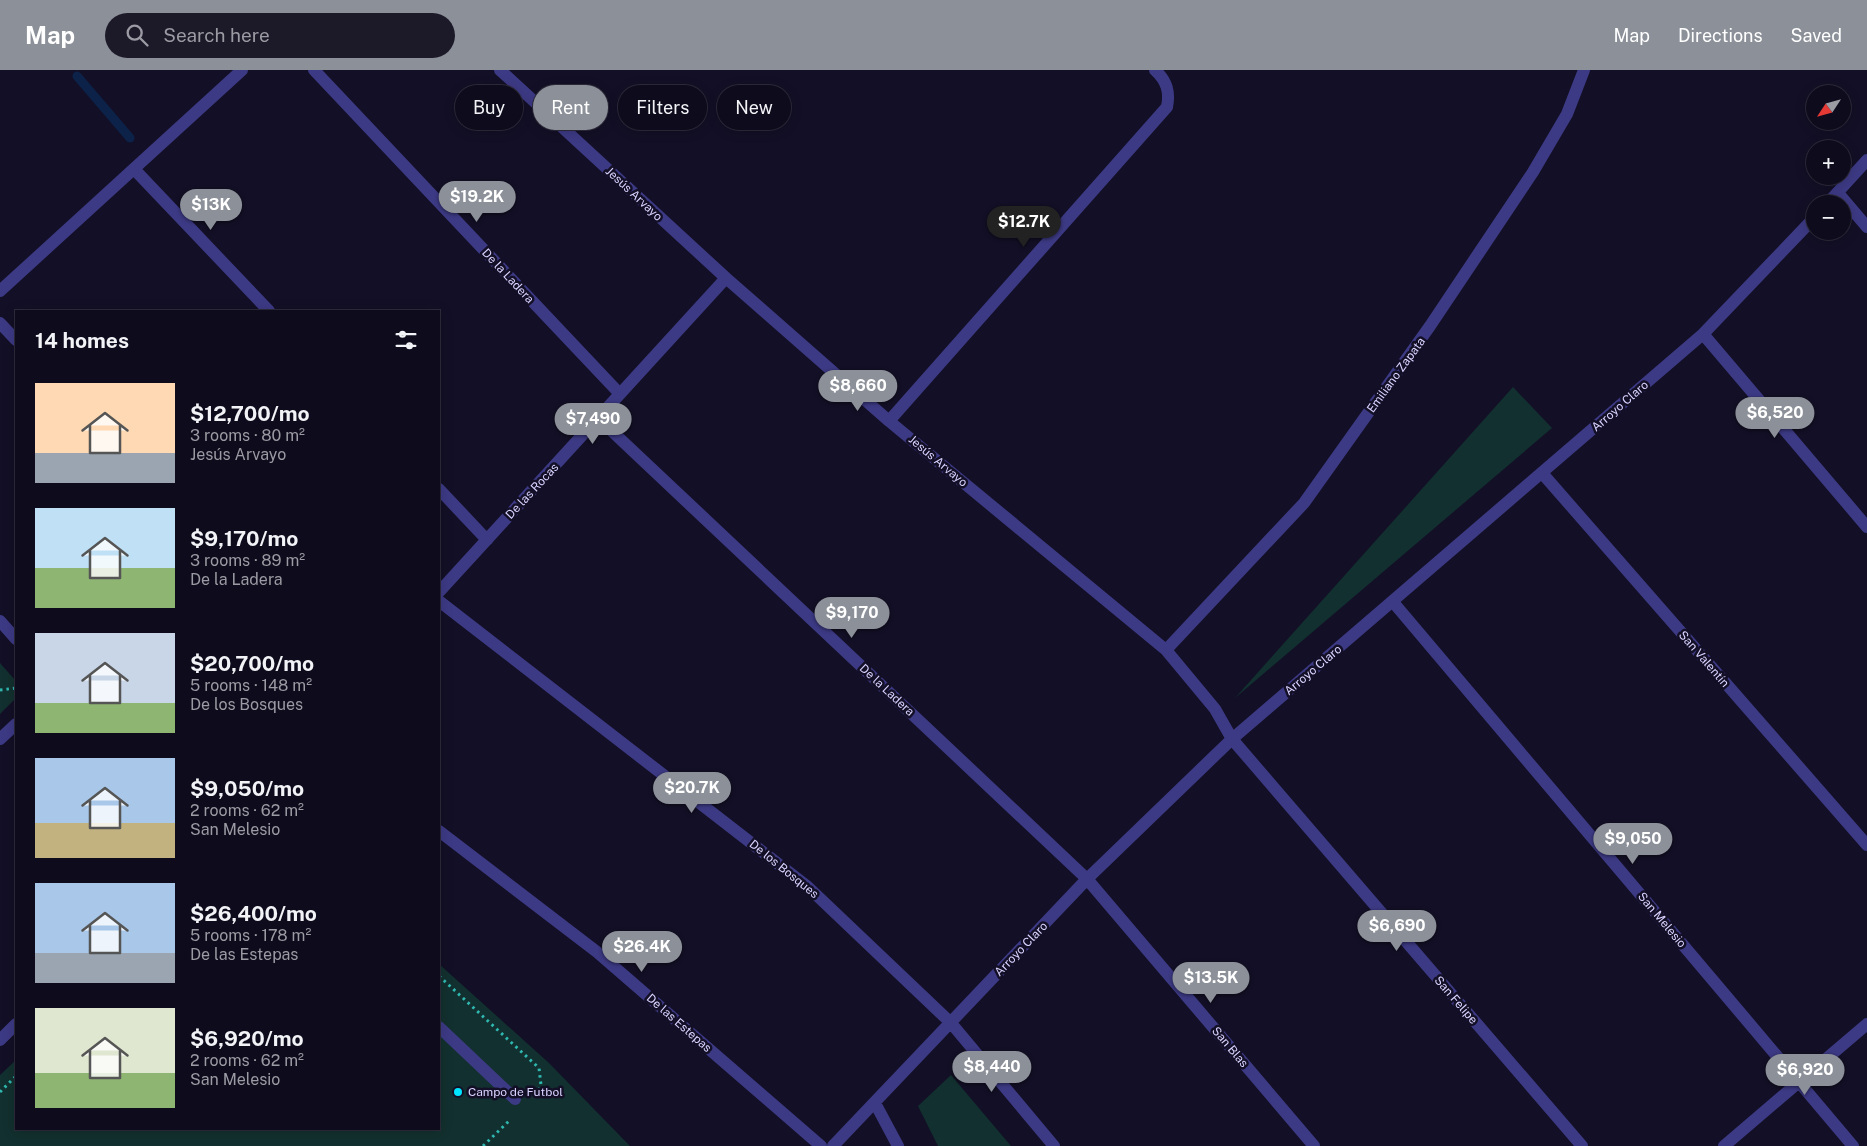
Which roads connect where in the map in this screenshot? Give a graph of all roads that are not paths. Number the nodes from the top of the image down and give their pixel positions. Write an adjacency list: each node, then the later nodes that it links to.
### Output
1 (242, 70): 7 (street)
2 (314, 70): 17 (street, De la Ladera)
3 (500, 70): 11 (street, Jesús Arvayo)
4 (1155, 70): 19 (street)
5 (1584, 70): 29 (street, Emiliano Zapata)
6 (1867, 160): 8 (street)
7 (134, 169): 12 (street); 13 (street)
8 (1838, 193): 10 (street)
9 (1806, 226): 15 (street, Arroyo Claro)
10 (1867, 227)
11 (726, 278): 17 (street, De las Rocas); 19 (street, Jesús Arvayo)
12 (0, 291)
13 (268, 310)
14 (0, 323): 16 (street)
15 (1703, 334): 20 (street, Arroyo Claro); 22 (street)
16 (15, 339)
17 (620, 394): 18 (street, De las Rocas)
18 (599, 419): 23 (street, De las Rocas); 35 (street, De la Ladera)
19 (889, 421): 29 (street, Jesús Arvayo)
20 (1542, 473): 26 (street, Arroyo Claro); 34 (street, San Valentín)
21 (440, 490): 23 (street)
22 (1867, 527)
23 (487, 540): 24 (street, De las Rocas)
24 (440, 591)
25 (440, 602): 36 (street, De los Bosques)
26 (1393, 602): 32 (street, Arroyo Claro); 41 (street, San Melesio)
27 (0, 620): 28 (street)
28 (15, 638)
29 (1166, 650): 32 (street, Jesús Arvayo)
30 (15, 725): 31 (street)
31 (0, 739)
32 (1232, 739): 35 (street, Arroyo Claro); 49 (street, San Felipe)
33 (440, 832): 44 (street, De las Estepas)
34 (1867, 845)
35 (1087, 879): 36 (street, Arroyo Claro); 48 (street, San Blas)
36 (951, 1023): 43 (street, Arroyo Claro); 47 (street, De los Bosques)
37 (1867, 1024): 41 (street)
38 (15, 1025): 40 (street)
39 (440, 1028): 42 (street)
40 (0, 1040)
41 (1799, 1082): 50 (street); 51 (street, San Melesio)
42 (515, 1099)
43 (875, 1104): 45 (street, Arroyo Claro); 46 (street)
44 (820, 1146)
45 (833, 1146)
46 (898, 1146)
47 (1054, 1146)
48 (1314, 1146)
49 (1582, 1146)
50 (1724, 1146)
51 (1853, 1146)

